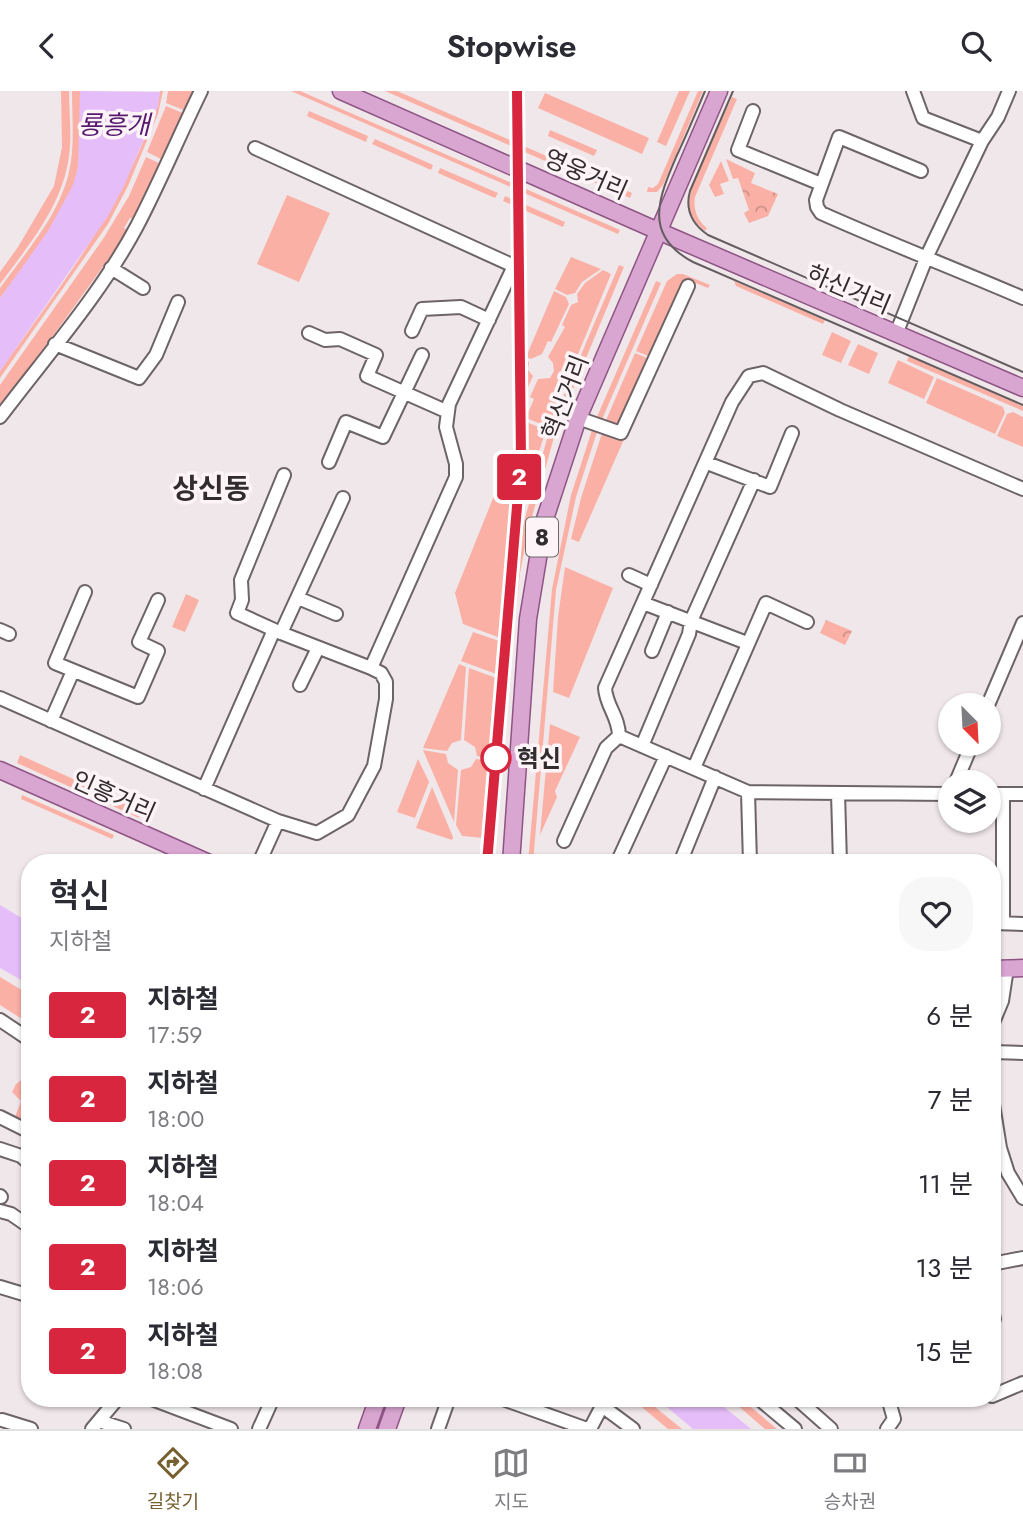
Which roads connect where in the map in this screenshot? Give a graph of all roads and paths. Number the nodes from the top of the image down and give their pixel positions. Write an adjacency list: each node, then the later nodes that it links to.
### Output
1 (201, 91): 13 (street)
2 (341, 91): 11 (main road, 영웅거리)
3 (719, 91): 11 (main road, 혁신거리 / 8)
4 (913, 91): 7 (street)
5 (1009, 91): 7 (street)
6 (753, 111): 10 (street)
7 (982, 141): 12 (street)
8 (255, 148): 18 (street)
9 (921, 171): 10 (street)
10 (821, 184): 12 (street)
11 (658, 231): 21 (main road, 하신거리); 28 (main road, 혁신거리 / 8)
12 (927, 256): 16 (street); 21 (street)
13 (111, 268): 15 (street); 22 (street)
14 (688, 286): 28 (street)
15 (143, 288)
16 (1023, 298)
17 (178, 302): 22 (street)
18 (489, 320): 19 (street); 26 (street)
19 (412, 331)
20 (309, 333): 25 (street)
21 (896, 334): 24 (main road, 하신거리)
22 (55, 344): 27 (street)
23 (422, 355): 25 (street)
24 (1023, 389)
25 (404, 392): 26 (street); 30 (street)
26 (448, 412): 52 (street)
27 (0, 417)
28 (578, 418): 74 (main road, 혁신거리 / 8)
29 (792, 433): 33 (street)
30 (329, 462)
31 (707, 463): 33 (street); 34 (street); 37 (street)
32 (284, 475): 47 (street)
33 (754, 480): 44 (street)
34 (1023, 489)
35 (343, 498): 39 (street)
36 (629, 575): 37 (street)
37 (651, 585): 41 (street)
38 (85, 593): 53 (street)
39 (298, 599): 43 (street); 47 (street)
40 (158, 600): 53 (street)
41 (643, 603): 42 (street); 58 (street)
42 (668, 612): 44 (street); 51 (street)
43 (335, 614)
44 (691, 621): 48 (street); 59 (street)
45 (807, 622): 48 (street)
46 (1023, 624): 50 (street)
47 (277, 632): 49 (street); 64 (street)
48 (747, 643): 61 (street)
49 (318, 647): 52 (street); 54 (street)
50 (1018, 648): 55 (street)
51 (652, 651)
52 (371, 668): 70 (street)
53 (73, 671): 57 (street)
54 (300, 685)
55 (994, 693)
56 (0, 698): 57 (street)
57 (51, 721): 64 (street)
58 (619, 736): 59 (street); 71 (street)
59 (642, 746): 60 (street)
60 (666, 756): 61 (street); 75 (street)
61 (694, 768): 63 (street)
62 (0, 770): 72 (main road, 인흥거리)
63 (715, 777): 65 (street); 76 (street)
64 (204, 789): 70 (street)
65 (748, 792): 66 (street); 77 (street)
66 (838, 793): 67 (street); 78 (street)
67 (938, 793)
68 (1003, 794): 69 (street); 79 (street)
69 (1023, 794)
70 (278, 821): 73 (street)
71 (564, 841)
72 (189, 854)
73 (263, 854)
74 (512, 854)
75 (621, 854)
76 (684, 854)
77 (750, 854)
78 (840, 854)
79 (1001, 854)
80 (1001, 923): 81 (street)
81 (1023, 924)
82 (1008, 968): 83 (street)
83 (1001, 1003)
84 (0, 1020): 85 (street)
85 (21, 1034)
86 (1001, 1052): 87 (street)
87 (1023, 1053)
88 (0, 1117): 89 (street)
89 (21, 1128)
90 (0, 1149): 92 (street)
91 (1001, 1151): 93 (street)
92 (21, 1157)
93 (1023, 1198)
94 (0, 1211): 95 (street)
95 (21, 1221)
96 (1023, 1258): 97 (street)
97 (1001, 1262)
98 (0, 1287): 99 (street)
99 (21, 1293)
100 (1023, 1383): 101 (street)
101 (1001, 1392)
102 (109, 1407): 116 (street)
103 (173, 1407): 120 (street)
104 (269, 1407): 121 (street)
105 (375, 1407): 122 (main road)
106 (395, 1407): 123 (main road)
107 (446, 1407): 124 (street)
108 (526, 1407): 125 (street)
109 (597, 1407): 125 (street)
110 (605, 1407): 126 (street)
111 (769, 1407): 117 (street)
112 (796, 1407): 117 (street)
113 (807, 1407): 127 (street)
114 (891, 1407): 128 (street)
115 (2, 1420): 118 (street)
116 (96, 1425): 119 (street)
117 (790, 1425)
118 (31, 1429)
119 (124, 1429)
120 (231, 1429)
121 (259, 1429)
122 (367, 1429)
123 (387, 1429)
124 (438, 1429)
125 (589, 1429)
126 (633, 1429)
127 (831, 1429)
128 (887, 1429)

